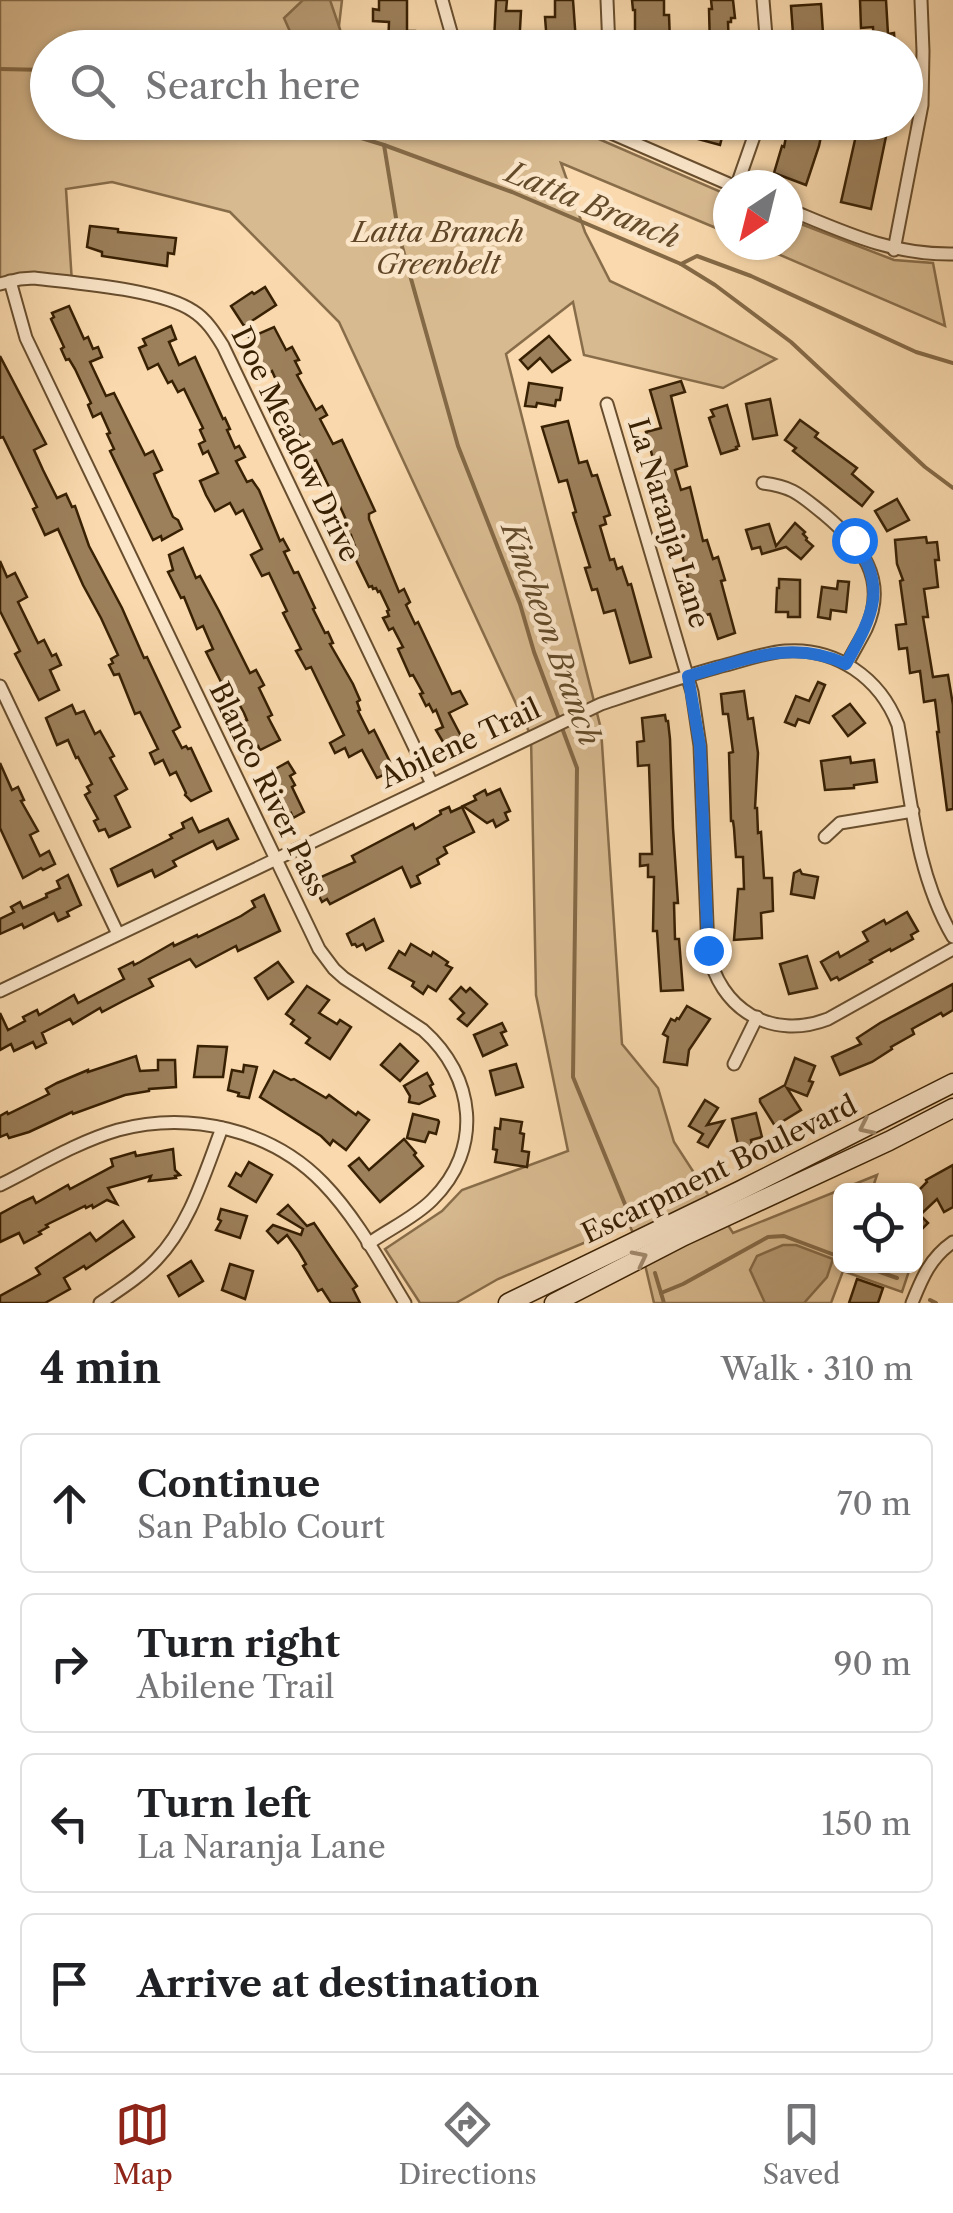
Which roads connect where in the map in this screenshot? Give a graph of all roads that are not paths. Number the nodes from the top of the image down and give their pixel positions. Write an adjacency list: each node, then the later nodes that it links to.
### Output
1 (442, 0): 5 (street)
2 (608, 0): 6 (street)
3 (764, 0): 7 (street)
4 (920, 0): 8 (street)
5 (450, 30)
6 (609, 30)
7 (765, 30)
8 (922, 30)
9 (629, 140): 13 (street)
10 (752, 140): 12 (street)
11 (915, 140): 15 (street)
12 (740, 170)
13 (713, 176)
14 (803, 215): 15 (street)
15 (894, 250): 16 (street)
16 (953, 254)
17 (5, 283): 23 (street, Doe Meadow Drive); 26 (street, Blanco River Pass)
18 (607, 404): 21 (street, La Naranja Lane)
19 (763, 483): 20 (street)
20 (846, 664): 21 (street, Abilene Trail); 24 (street, Abilene Trail)
21 (688, 676): 23 (street, Abilene Trail); 31 (street, La Naranja Lane)
22 (0, 686): 27 (street)
23 (432, 784): 26 (street, Abilene Trail)
24 (913, 810): 25 (street); 28 (street, Abilene Trail)
25 (825, 837)
26 (275, 859): 27 (street, Abilene Trail); 38 (street, Blanco River Pass)
27 (118, 934): 30 (street, Abilene Trail)
28 (953, 937)
29 (953, 949): 31 (street)
30 (0, 991)
31 (757, 1018): 32 (street)
32 (734, 1064)
33 (953, 1084): 42 (main road, Escarpment Boulevard, one-way to 42)
34 (953, 1108): 43 (main road, Escarpment Boulevard, one-way to 34)
35 (222, 1128): 36 (street); 38 (street); 39 (street)
36 (0, 1185)
37 (953, 1242): 44 (street)
38 (368, 1244): 41 (street)
39 (120, 1298): 40 (street)
40 (100, 1303)
41 (404, 1303)
42 (508, 1303)
43 (554, 1303)
44 (912, 1303)

